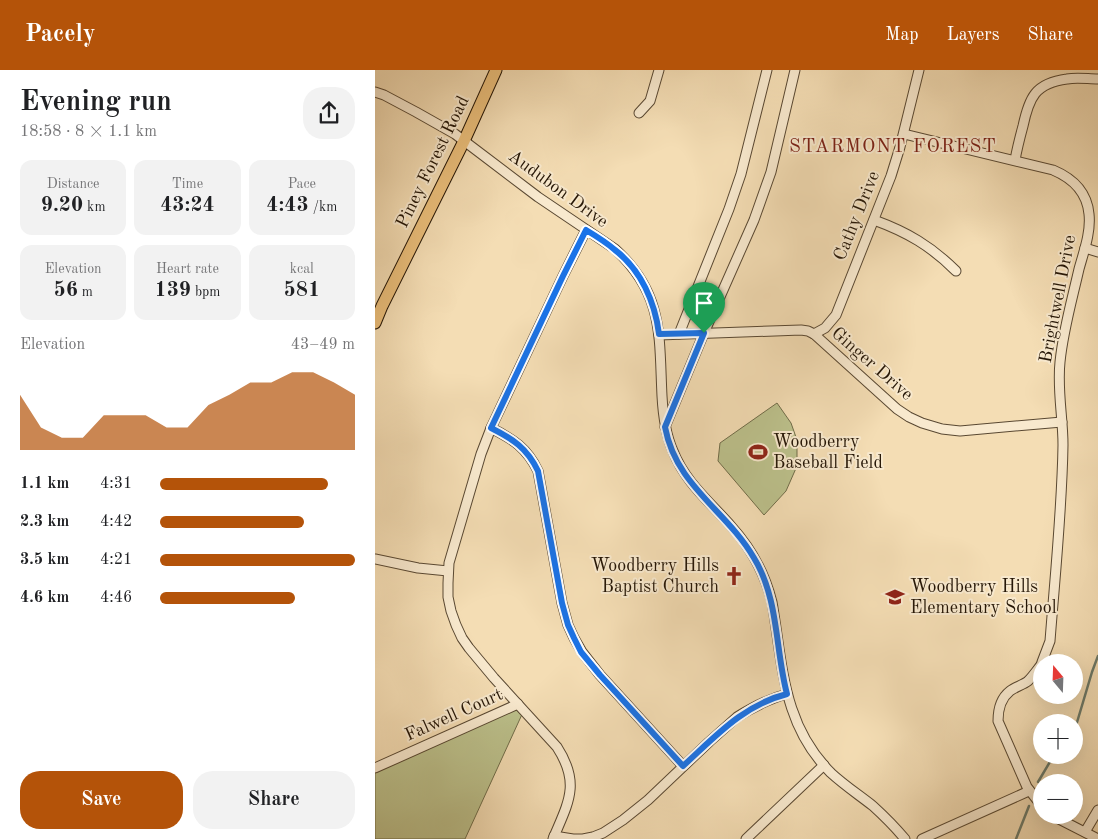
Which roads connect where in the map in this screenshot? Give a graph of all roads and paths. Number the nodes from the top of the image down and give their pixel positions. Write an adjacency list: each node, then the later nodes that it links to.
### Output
1 (496, 70): 10 (main road, Piney Forest Road)
2 (659, 70): 8 (street)
3 (767, 70): 20 (street)
4 (795, 70): 18 (street)
5 (919, 70): 9 (street, Cathy Drive)
6 (1098, 79): 11 (street)
7 (375, 92): 10 (street, Audubon Drive)
8 (639, 113)
9 (903, 134): 11 (street, Brightwell Drive); 12 (street, Cathy Drive)
10 (464, 141): 13 (street, Audubon Drive); 17 (main road, Piney Forest Road)
11 (1015, 160): 14 (street, Brightwell Drive)
12 (874, 220): 16 (street); 21 (street, Cathy Drive)
13 (586, 230): 19 (street, Audubon Drive); 24 (street)
14 (1085, 248): 15 (street); 22 (street, Brightwell Drive)
15 (1098, 252)
16 (956, 271)
17 (375, 323)
18 (704, 333): 20 (street, Ginger Drive); 21 (street, Ginger Drive); 23 (street)
19 (659, 334): 20 (street, Ginger Drive); 23 (street, Audubon Drive)
20 (679, 334)
21 (814, 334): 22 (street, Ginger Drive)
22 (1062, 422): 27 (street, Brightwell Drive)
23 (665, 427): 29 (street, Audubon Drive)
24 (491, 428): 26 (street); 32 (street)
25 (375, 559): 26 (street)
26 (448, 571): 30 (street)
27 (1045, 654)
28 (1033, 677): 34 (street, Brightwell Drive)
29 (787, 694): 31 (street, Audubon Drive); 32 (street)
30 (518, 704): 33 (street, Falwell Court); 39 (street)
31 (824, 765): 40 (street); 41 (street, Audubon Drive)
32 (683, 766): 39 (street)
33 (375, 768)
34 (1029, 791): 35 (street, Brightwell Drive); 42 (street)
35 (1033, 796)
36 (1098, 810): 38 (street)
37 (1069, 824): 38 (street)
38 (1085, 832): 43 (street)
39 (554, 837)
40 (746, 839)
41 (905, 839)
42 (922, 839)
43 (1098, 839)

